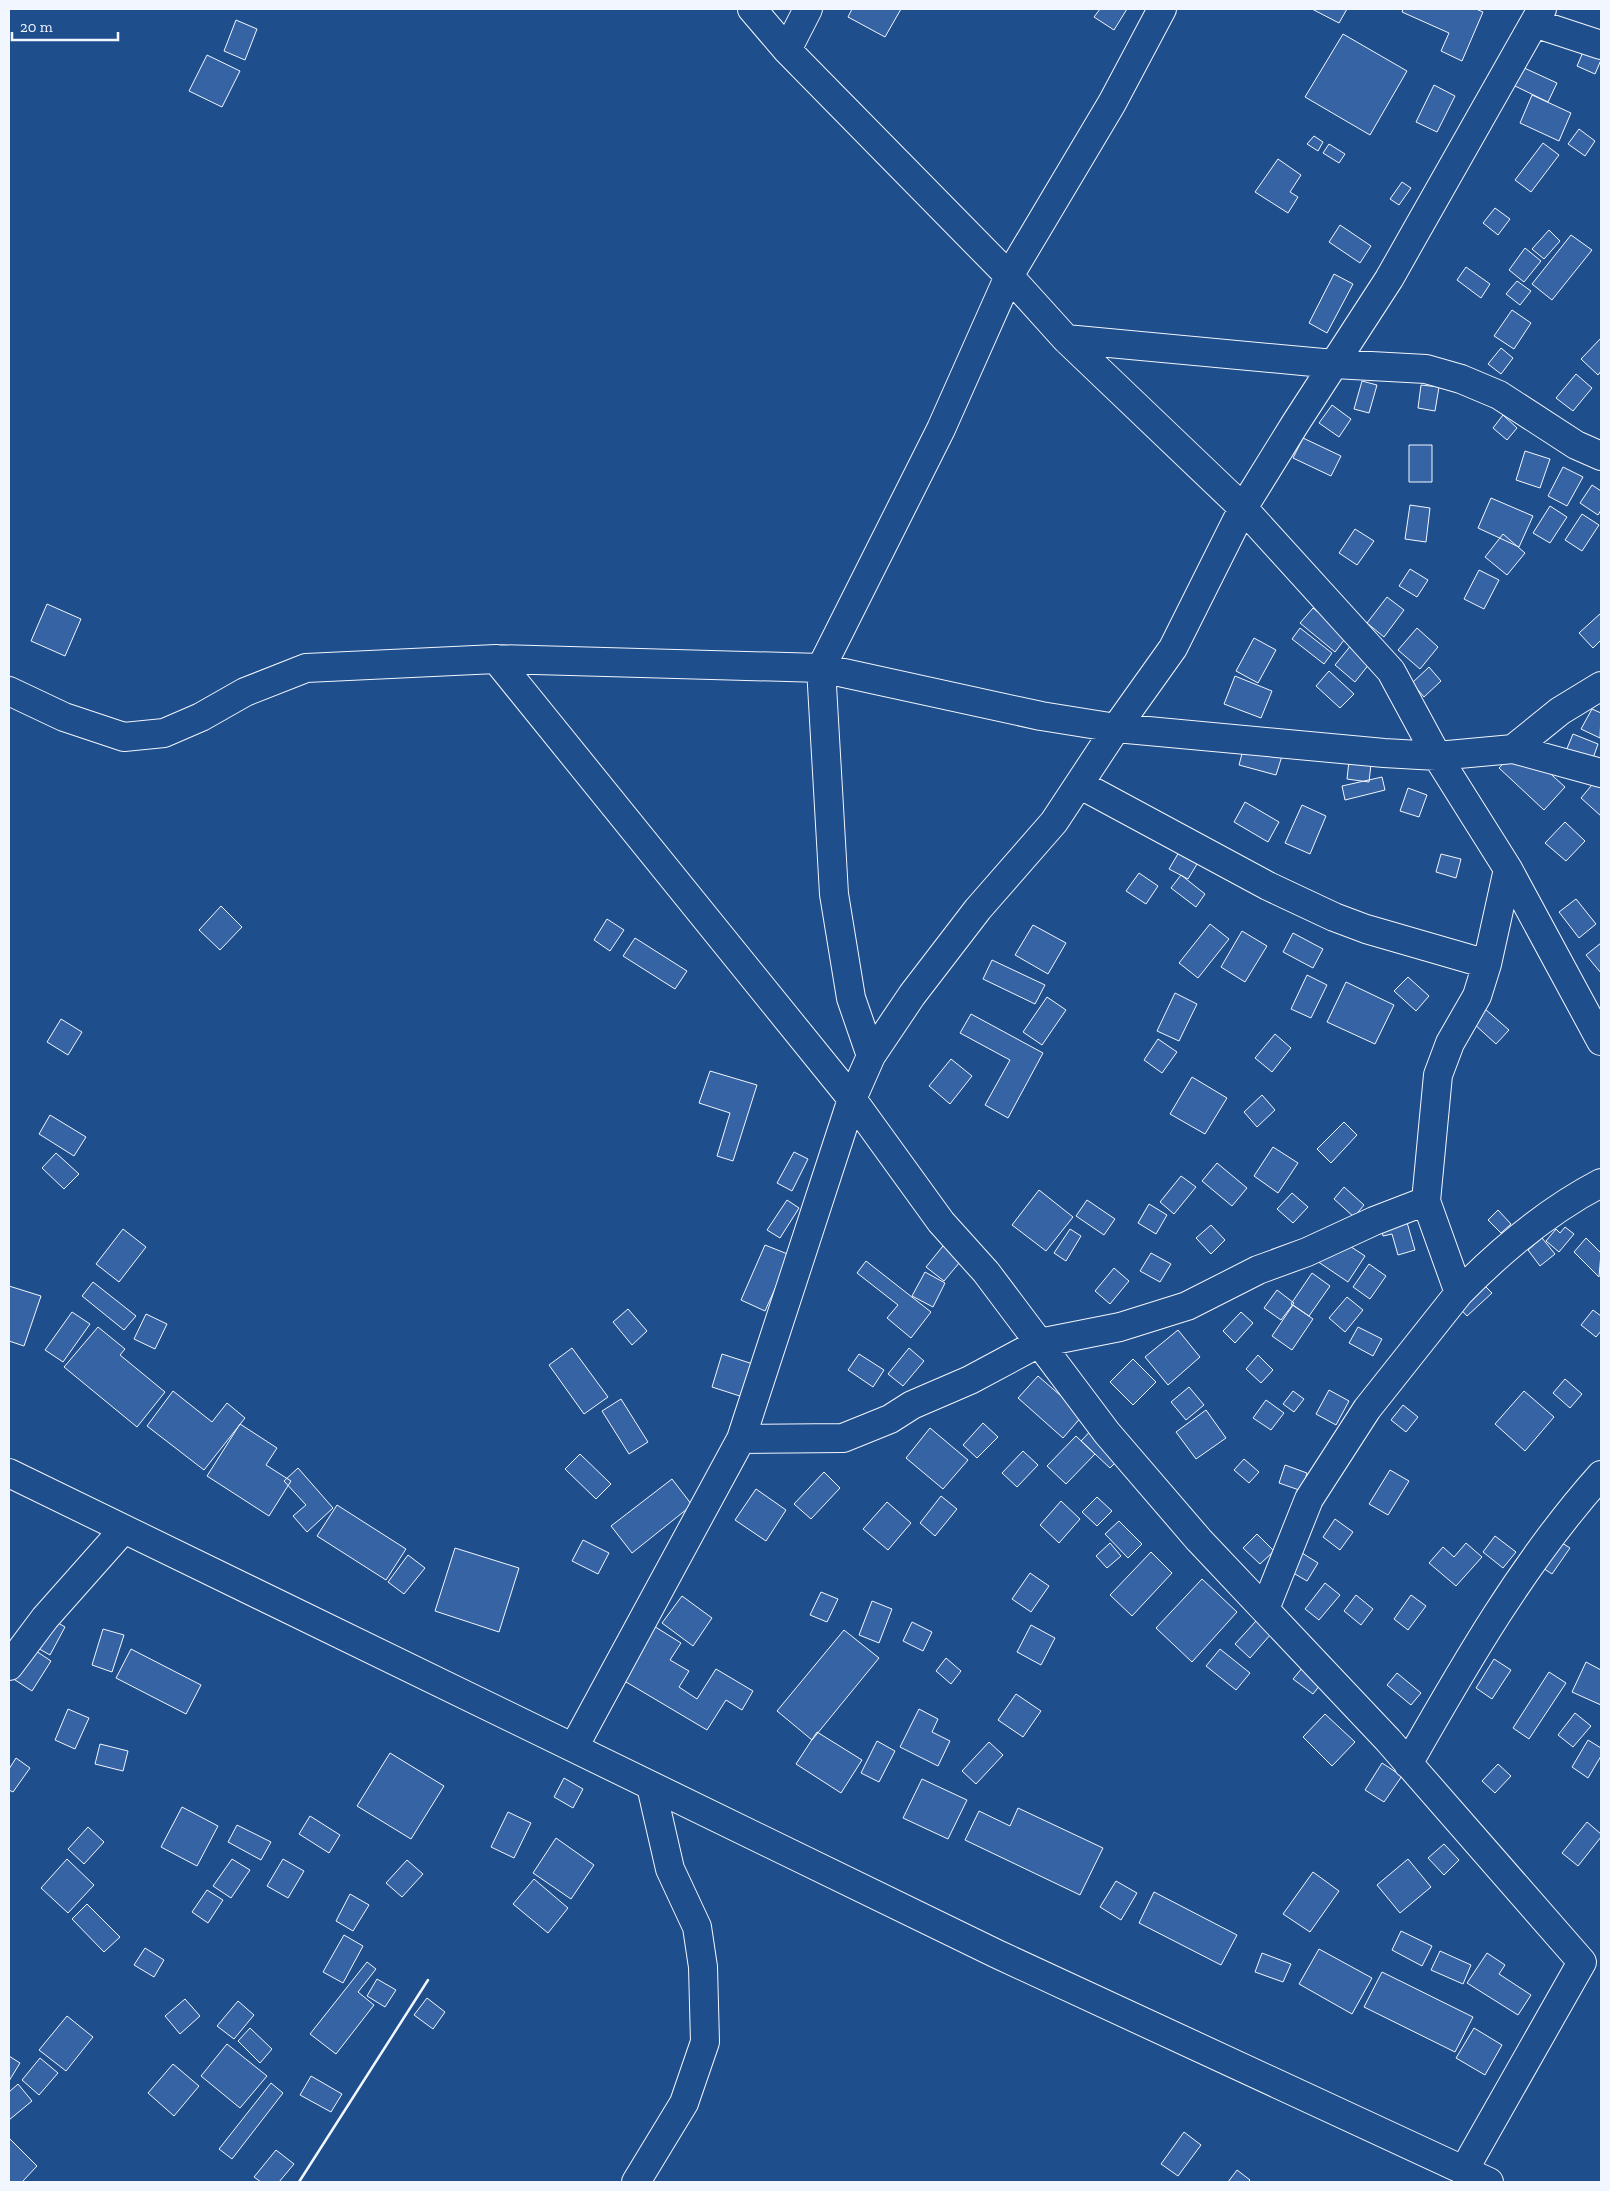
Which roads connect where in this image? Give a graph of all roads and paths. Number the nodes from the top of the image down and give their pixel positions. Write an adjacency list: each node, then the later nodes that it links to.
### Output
1 (752, 9): 6 (street)
2 (808, 9): 6 (street)
3 (1162, 9): 7 (street)
4 (1538, 16): 5 (street); 9 (street)
5 (1601, 44)
6 (787, 50): 7 (street)
7 (1010, 276): 8 (street); 13 (street)
8 (1066, 339): 9 (street); 11 (street)
9 (1334, 364): 10 (street); 11 (street)
10 (1601, 456)
11 (1244, 508): 16 (street); 18 (street)
12 (496, 659): 13 (street); 15 (street); 25 (street)
13 (821, 668): 16 (street); 24 (street)
14 (1601, 686): 17 (street)
15 (9, 691)
16 (1116, 728): 18 (street); 20 (street)
17 (1513, 749): 18 (street); 19 (street)
18 (1437, 756): 21 (street)
19 (1601, 773)
20 (1079, 784): 22 (street); 24 (street)
21 (1508, 869): 22 (street); 23 (street)
22 (1487, 964): 27 (street)
23 (1601, 1041)
24 (871, 1056): 25 (street)
25 (852, 1099): 29 (street); 30 (street)
26 (1601, 1183): 28 (street)
27 (1426, 1201): 28 (street); 29 (street)
28 (1458, 1293): 34 (street)
29 (1039, 1343): 30 (street); 34 (street)
30 (741, 1439): 36 (street)
31 (9, 1474): 33 (street)
32 (1601, 1475): 37 (street)
33 (123, 1530): 35 (street); 36 (street)
34 (1265, 1610): 37 (street)
35 (9, 1666)
36 (574, 1747): 38 (street)
37 (1408, 1764): 39 (street)
38 (651, 1786): 39 (street); 40 (street)
39 (1464, 2170): 41 (street)
40 (636, 2182)
41 (1489, 2182)

